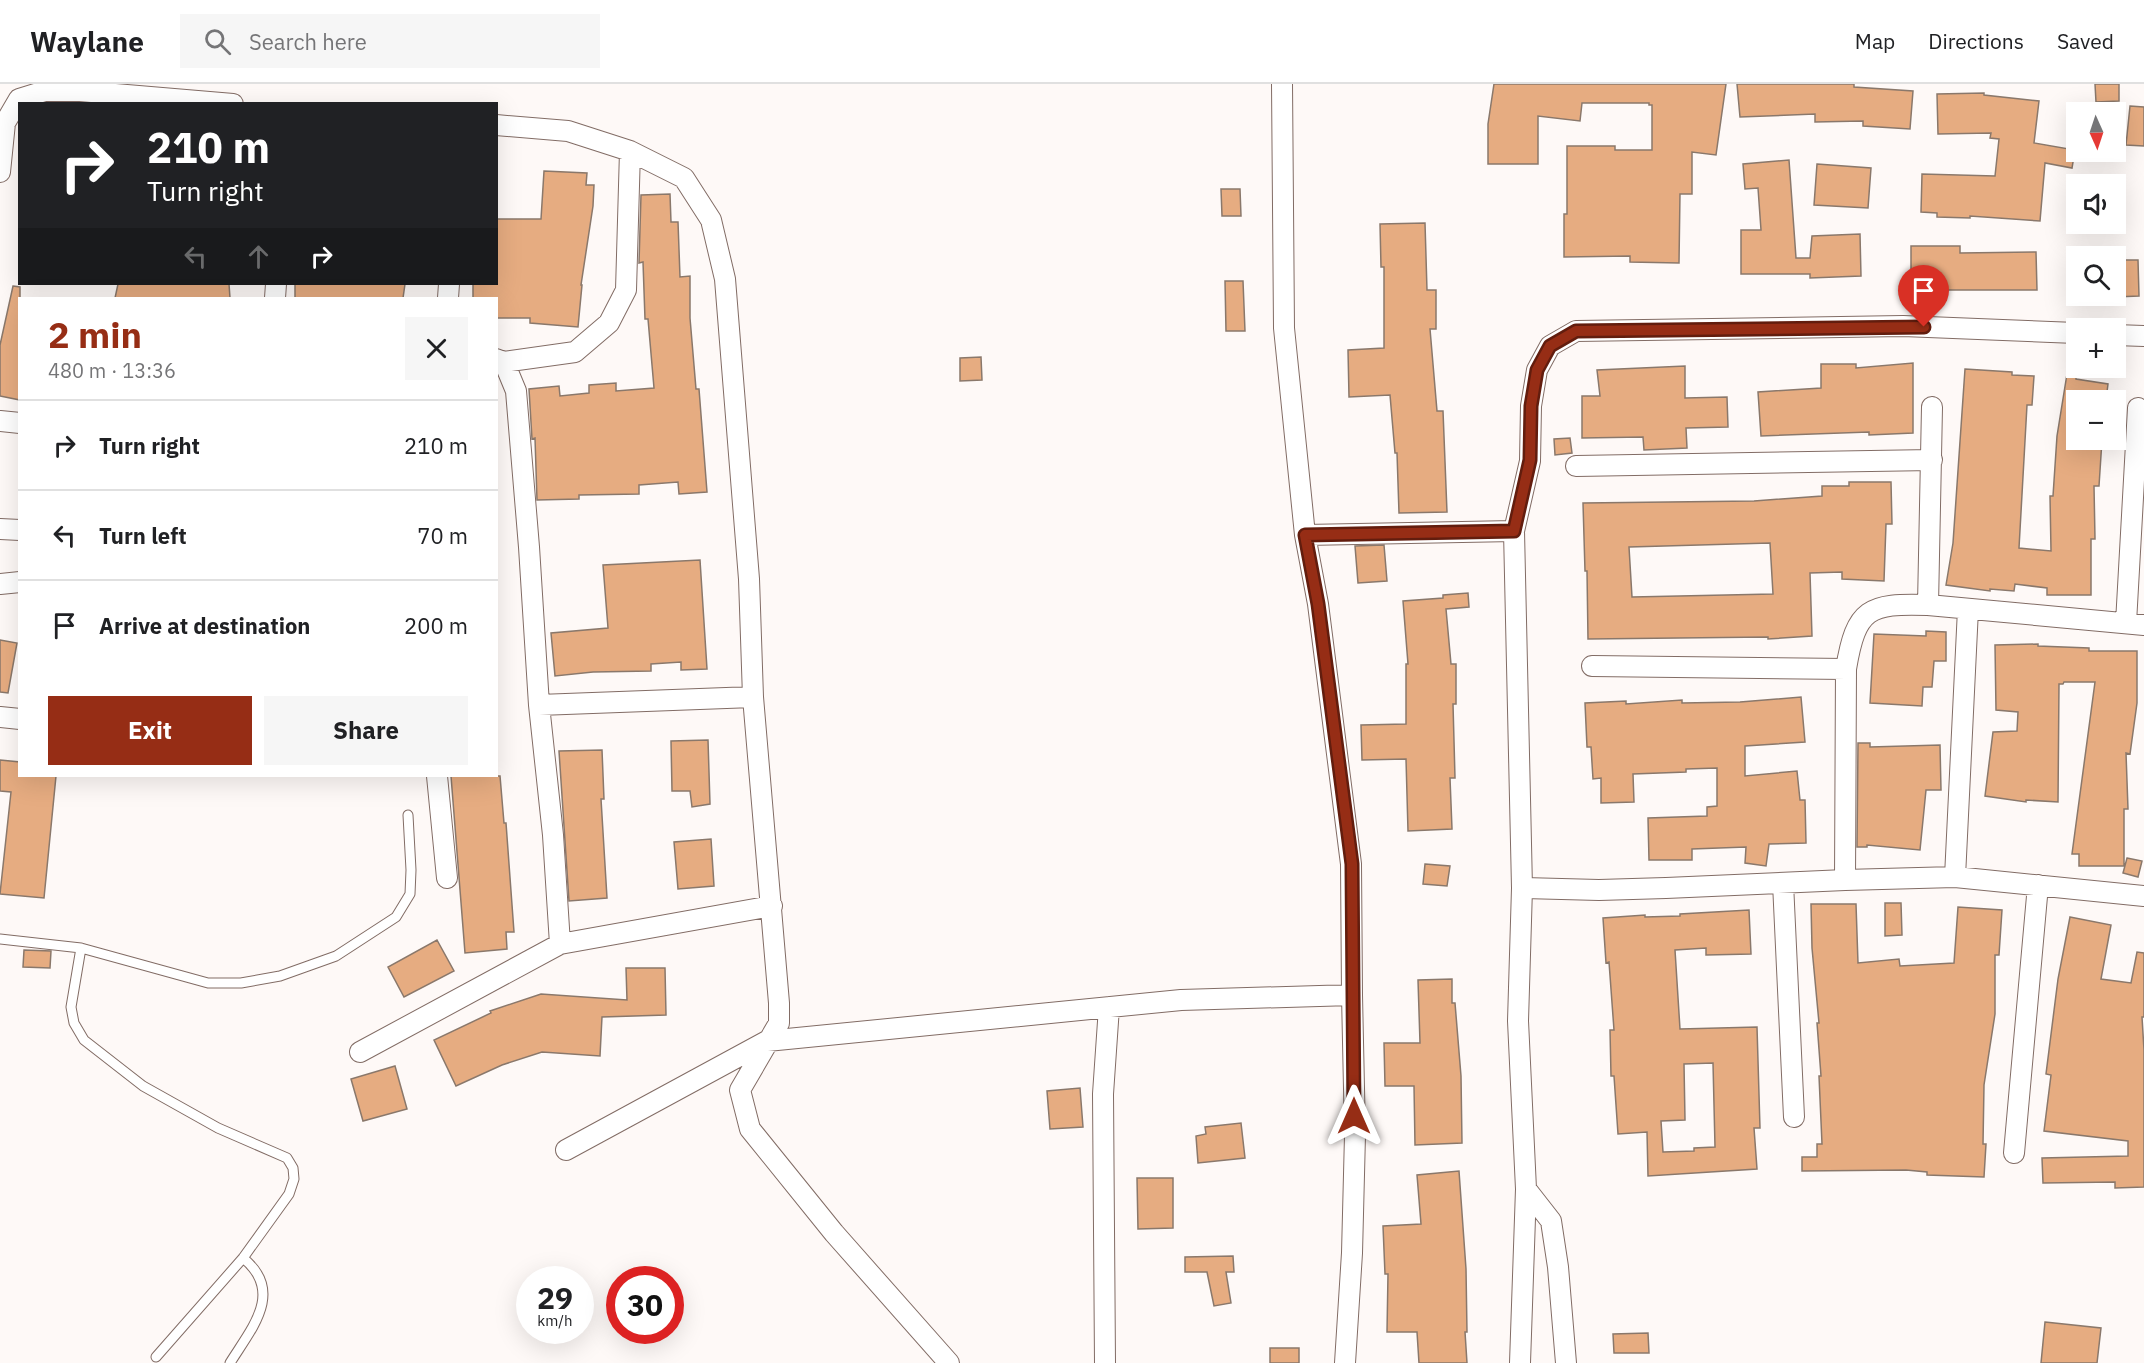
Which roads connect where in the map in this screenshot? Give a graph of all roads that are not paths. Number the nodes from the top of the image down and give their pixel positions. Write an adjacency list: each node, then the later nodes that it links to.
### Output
1 (1282, 84): 19 (street)
2 (209, 102): 5 (street)
3 (498, 125): 4 (street)
4 (630, 151): 9 (street); 27 (street)
5 (0, 172)
6 (2066, 333): 18 (street)
7 (2126, 335): 8 (street)
8 (2144, 336)
9 (500, 360): 28 (street)
10 (1932, 407): 14 (street)
11 (2138, 408): 24 (street)
12 (0, 421): 13 (street)
13 (18, 423)
14 (1932, 460): 15 (street); 22 (street)
15 (1576, 466)
16 (0, 529): 17 (street)
17 (18, 530)
18 (1514, 531): 19 (street); 38 (street)
19 (1305, 535): 44 (street)
20 (18, 582): 21 (street)
21 (0, 584)
22 (1928, 605): 23 (street); 26 (street)
23 (1968, 609): 24 (street); 33 (street)
24 (2135, 624)
25 (1592, 666): 26 (street)
26 (1846, 669): 35 (street)
27 (753, 697): 28 (street); 40 (street)
28 (539, 705): 42 (street)
29 (0, 717): 30 (street)
30 (18, 719)
31 (437, 777): 34 (street)
32 (408, 816): 43 (lane)
33 (1955, 877): 35 (street); 37 (street)
34 (447, 878)
35 (1845, 880): 36 (street)
36 (1783, 883): 38 (street); 48 (street)
37 (2038, 885): 39 (street); 50 (street)
38 (1522, 888): 51 (street)
39 (2144, 896)
40 (772, 906): 42 (street); 46 (street)
41 (0, 939): 43 (lane)
42 (560, 944): 47 (street)
43 (81, 948): 52 (lane)
44 (1352, 995): 45 (street); 57 (street)
45 (1109, 1007): 46 (street); 56 (street)
46 (767, 1041): 49 (street); 55 (street)
47 (360, 1052)
48 (1794, 1117)
49 (566, 1150)
50 (2014, 1153)
51 (1526, 1189): 58 (street); 59 (street)
52 (243, 1258): 53 (lane); 54 (lane)
53 (156, 1357)
54 (230, 1363)
55 (950, 1363)
56 (1105, 1363)
57 (1345, 1363)
58 (1520, 1363)
59 (1566, 1363)

